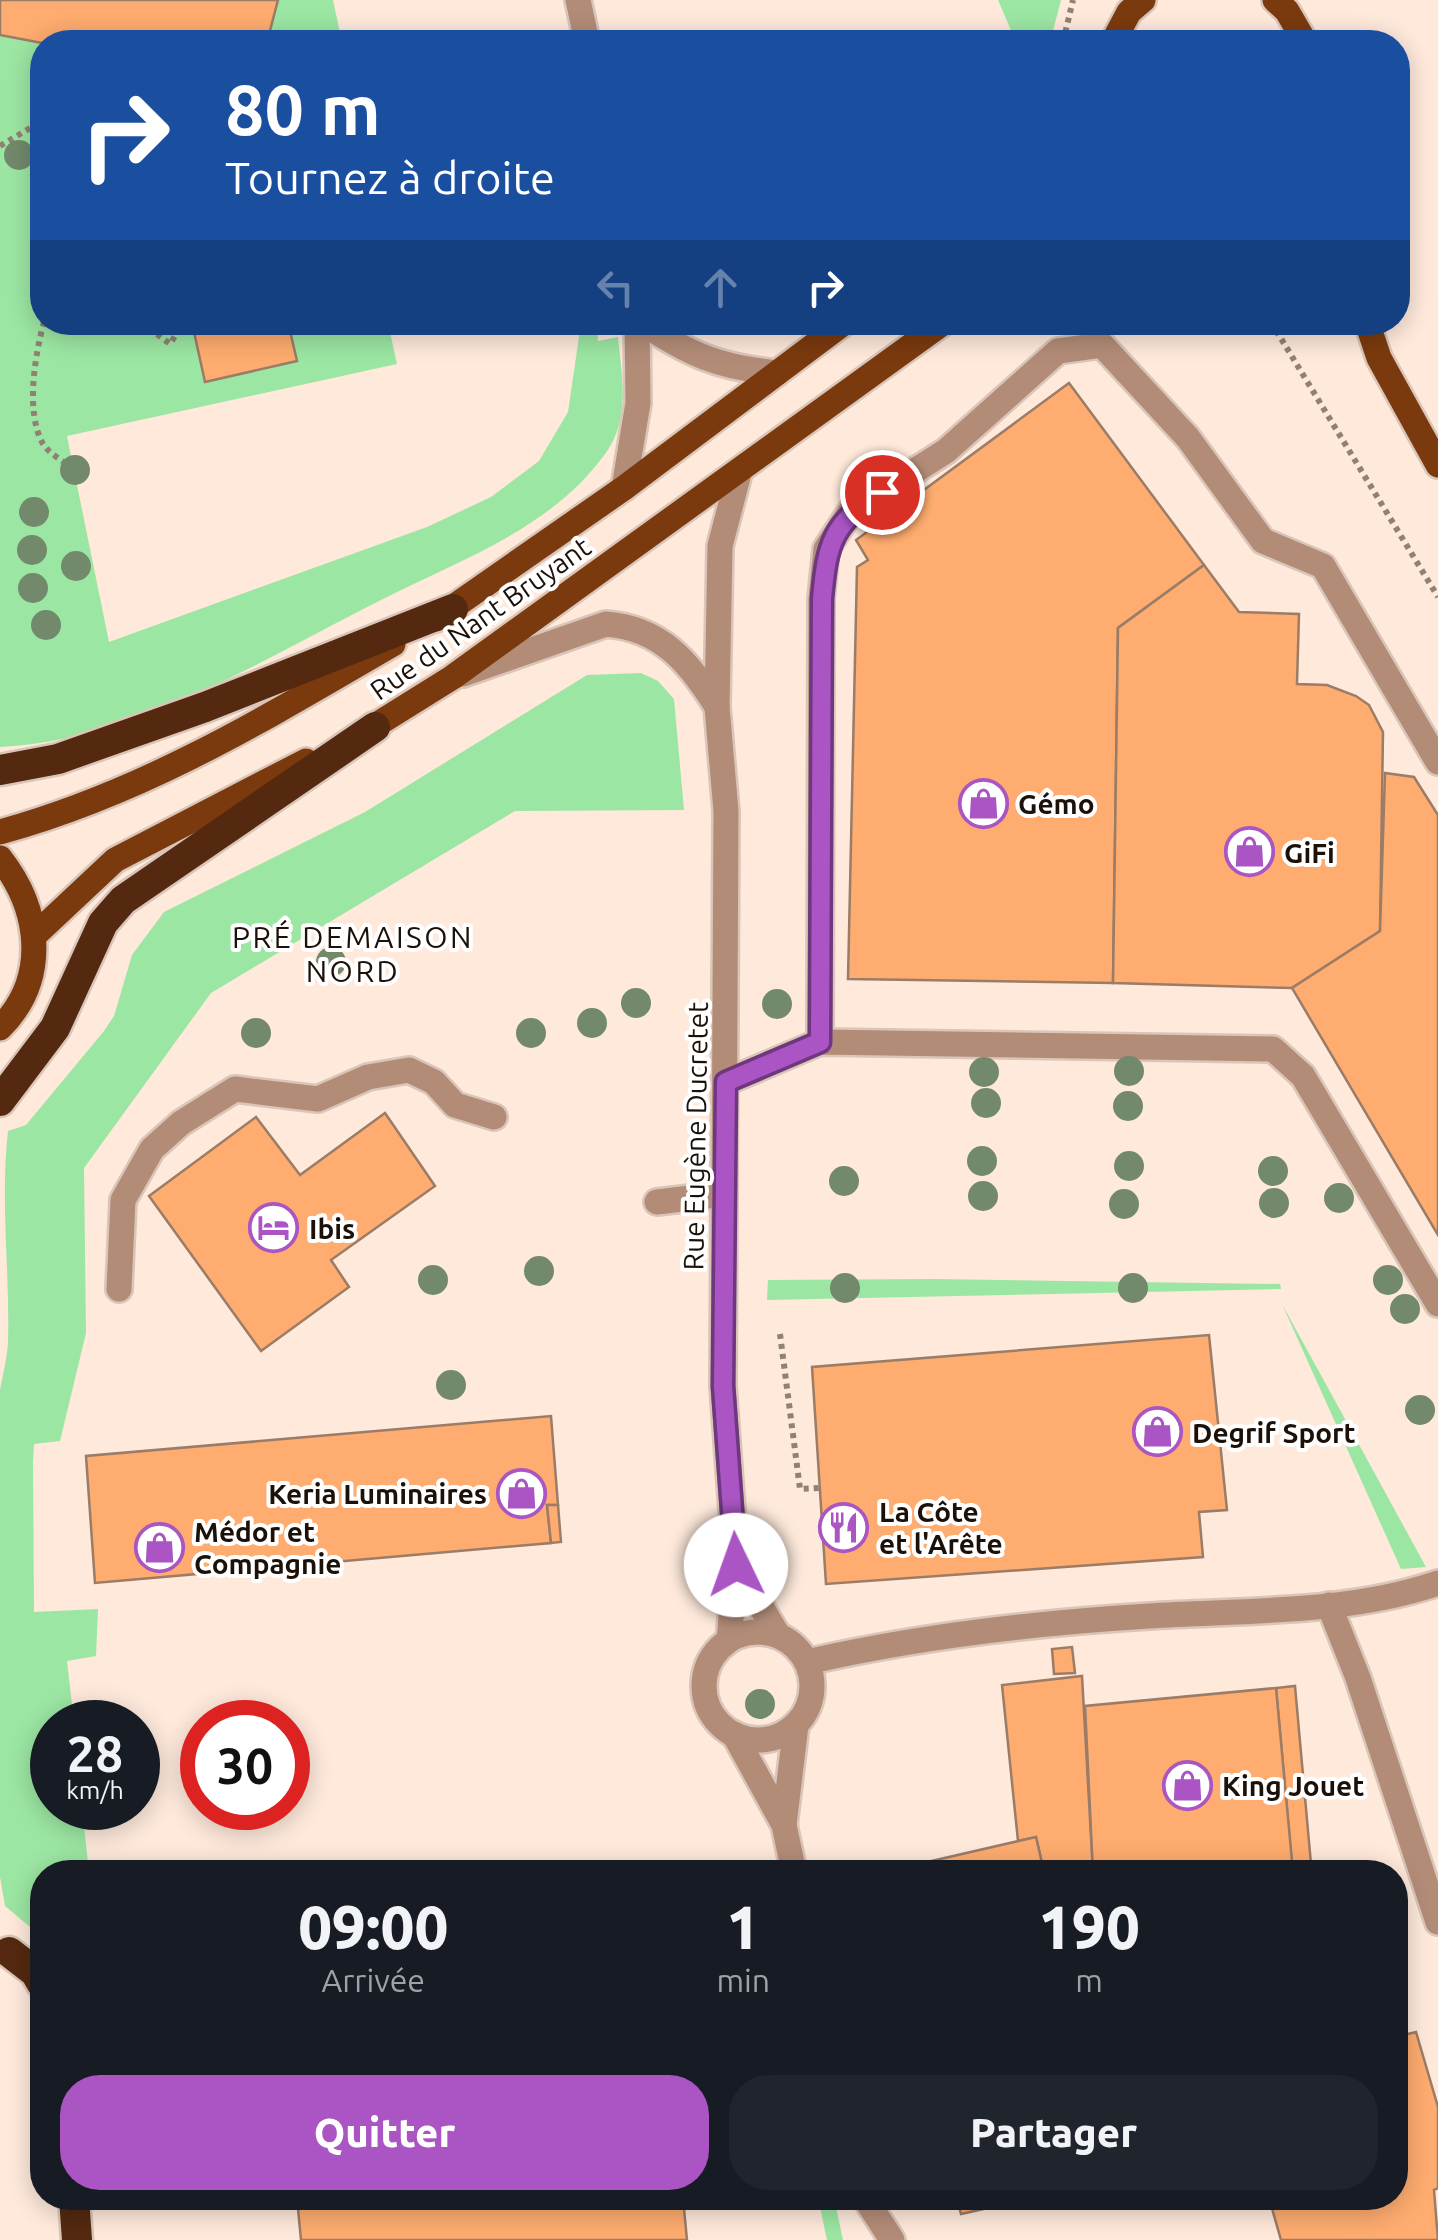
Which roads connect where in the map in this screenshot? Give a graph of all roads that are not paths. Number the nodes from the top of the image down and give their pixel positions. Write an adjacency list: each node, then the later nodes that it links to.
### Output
1 (578, 0): 4 (street)
2 (1276, 0): 6 (main road)
3 (1134, 4): 5 (main road)
4 (584, 30)
5 (1120, 30)
6 (1298, 30)
7 (639, 335): 17 (street)
8 (661, 335): 14 (street)
9 (827, 335): 14 (main road, Rue du Nant Bruyant)
10 (926, 335): 16 (main road, Rue du Nant Bruyant)
11 (1360, 335): 13 (main road)
12 (1371, 335): 13 (main road)
13 (1379, 358): 15 (main road)
14 (777, 373): 17 (main road, Rue du Nant Bruyant)
15 (1438, 466)
16 (739, 472): 19 (main road, Rue du Nant Bruyant); 20 (street, Rue Eugène Ducretet)
17 (624, 488): 18 (main road, Rue du Nant Bruyant)
18 (453, 609): 23 (highway); 24 (main road, Rue du Nant Bruyant)
19 (453, 677): 20 (street, Rue Eugène Ducretet); 21 (main road, Rue du Nant Bruyant)
20 (717, 707): 29 (street, Rue Eugène Ducretet)
21 (375, 727): 26 (main road, Rue du Nant Bruyant); 30 (highway)
22 (1438, 762): 28 (street)
23 (0, 770)
24 (0, 832)
25 (0, 858): 26 (main road)
26 (35, 935): 27 (main road)
27 (0, 1028)
28 (820, 1042): 29 (street); 35 (street)
29 (726, 1082): 32 (street, Rue Eugène Ducretet)
30 (0, 1101)
31 (494, 1116): 34 (street)
32 (724, 1194): 33 (street); 36 (street, Rue Eugène Ducretet)
33 (657, 1202)
34 (119, 1289)
35 (1438, 1304)
36 (736, 1565): 39 (street, Rue Eugène Ducretet); 40 (street, Rue Eugène Ducretet)
37 (1438, 1582): 38 (street)
38 (1328, 1605): 41 (street); 46 (street)
39 (778, 1635): 40 (street); 41 (street)
40 (729, 1640): 43 (street)
41 (807, 1662): 42 (street)
42 (796, 1725): 43 (street); 44 (street)
43 (734, 1734): 44 (street)
44 (784, 1825): 45 (street)
45 (791, 1860)
46 (1438, 1922)
47 (9, 1952): 48 (highway)
48 (30, 1968)
49 (75, 2210): 52 (highway)
50 (867, 2210): 53 (street)
51 (872, 2210): 54 (street)
52 (77, 2240)
53 (874, 2240)
54 (892, 2240)

